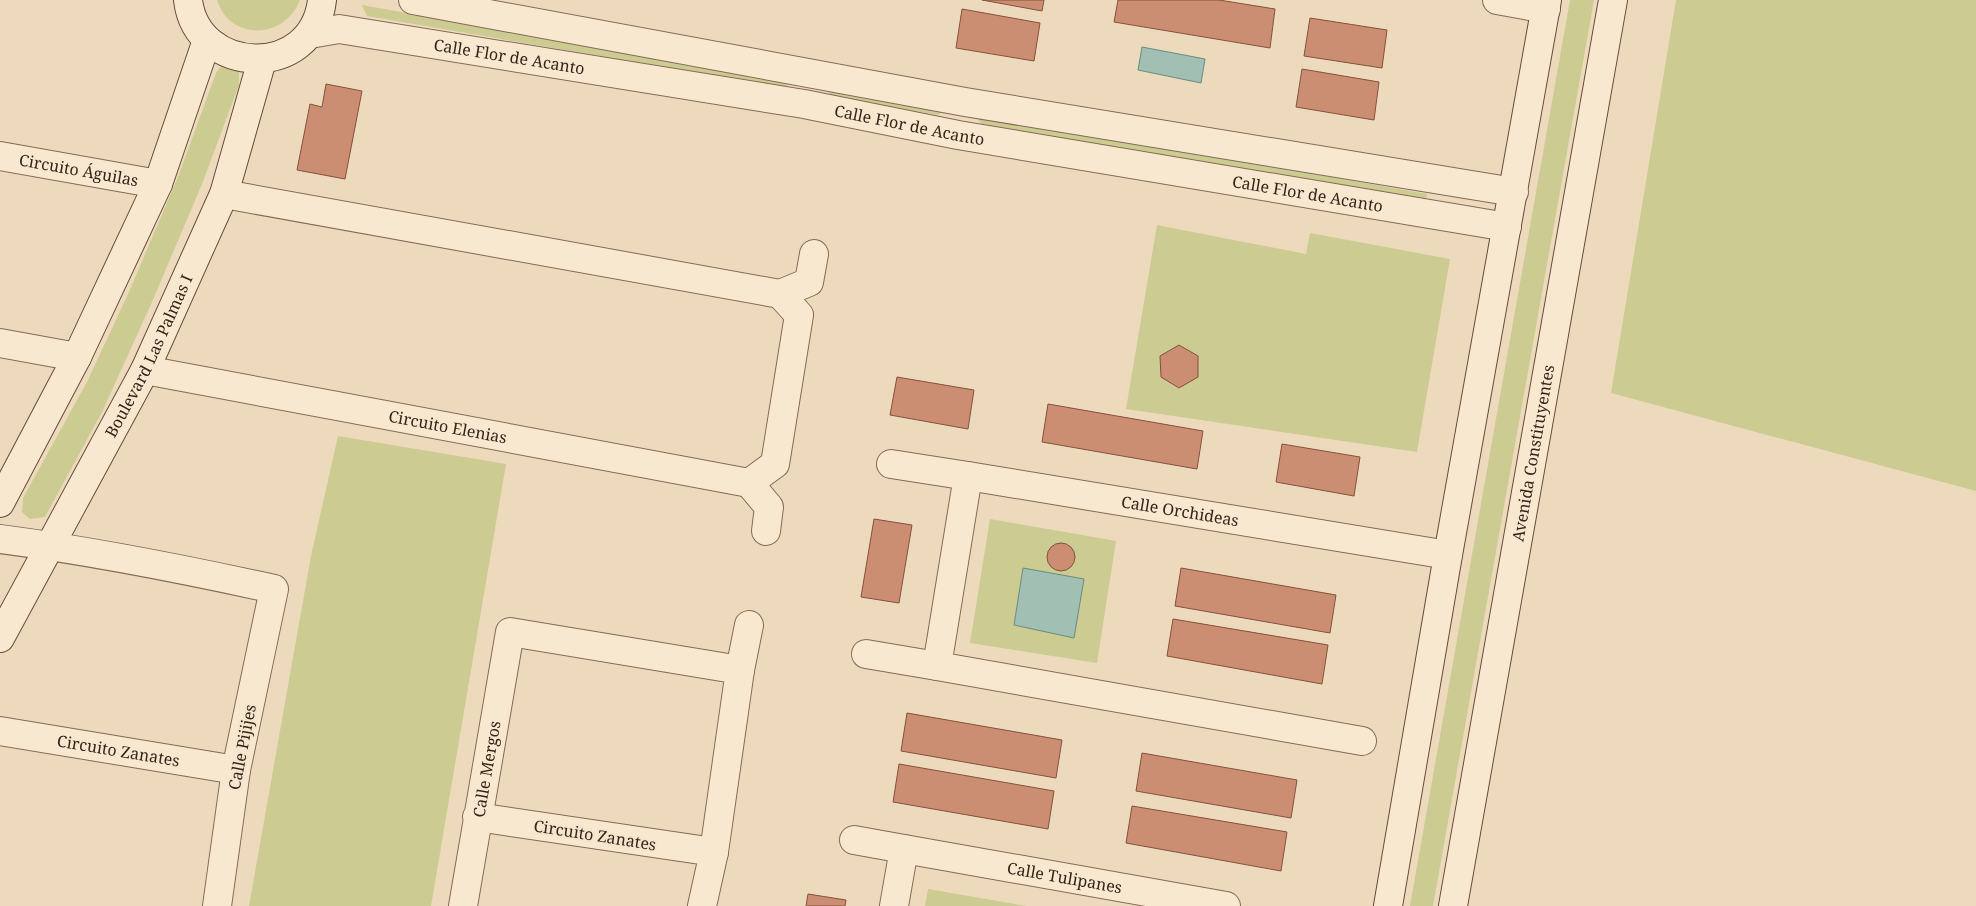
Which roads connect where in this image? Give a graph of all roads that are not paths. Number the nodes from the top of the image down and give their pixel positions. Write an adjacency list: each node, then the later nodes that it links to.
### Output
1 (322, 0): 7 (street)
2 (413, 0): 10 (street, Calle Flor de Acanto)
3 (1500, 0): 6 (street)
4 (1613, 0): 50 (street, Avenida Constituyentes)
5 (184, 1): 8 (street)
6 (1547, 4): 16 (street)
7 (310, 34): 9 (street); 12 (street, Calle Flor de Acanto)
8 (207, 40): 9 (street); 15 (street)
9 (262, 60): 17 (street, Boulevard Las Palmas I)
10 (810, 72): 11 (street, Calle Flor de Acanto); 12 (street)
11 (965, 102): 13 (street); 16 (street, Calle Flor de Acanto)
12 (804, 104): 13 (street, Calle Flor de Acanto)
13 (958, 135): 18 (street, Calle Flor de Acanto)
14 (0, 156): 15 (street, Circuito Águilas)
15 (158, 184): 22 (street)
16 (1514, 192): 18 (street)
17 (224, 194): 20 (street); 23 (street, Boulevard Las Palmas I)
18 (1507, 227): 31 (street)
19 (814, 254): 20 (street)
20 (780, 294): 26 (street)
21 (0, 343): 22 (street)
22 (77, 356): 27 (street)
23 (145, 370): 26 (street, Circuito Elenias); 30 (street, Boulevard Las Palmas I)
24 (891, 464): 25 (street, Calle Orchideas)
25 (968, 476): 31 (street, Calle Orchideas); 35 (street)
26 (749, 482): 28 (street)
27 (0, 503)
28 (766, 531)
29 (0, 539): 30 (street)
30 (50, 545): 33 (street, Boulevard Las Palmas I); 39 (street, Calle Pijijes)
31 (1448, 554): 49 (street)
32 (749, 626): 36 (street)
33 (0, 638)
34 (866, 654): 35 (street)
35 (938, 666): 38 (street)
36 (740, 670): 40 (street, Calle Mergos); 43 (street)
37 (0, 731): 39 (street, Circuito Zanates)
38 (1362, 741)
39 (236, 770): 44 (street, Calle Pijijes)
40 (477, 817): 43 (street, Circuito Zanates); 45 (street, Calle Mergos)
41 (854, 840): 42 (street, Calle Tulipanes)
42 (904, 849): 47 (street); 48 (street, Calle Tulipanes)
43 (714, 852): 46 (street)
44 (217, 906)
45 (463, 906)
46 (702, 906)
47 (894, 906)
48 (1226, 906)
49 (1388, 906)
50 (1453, 906)

